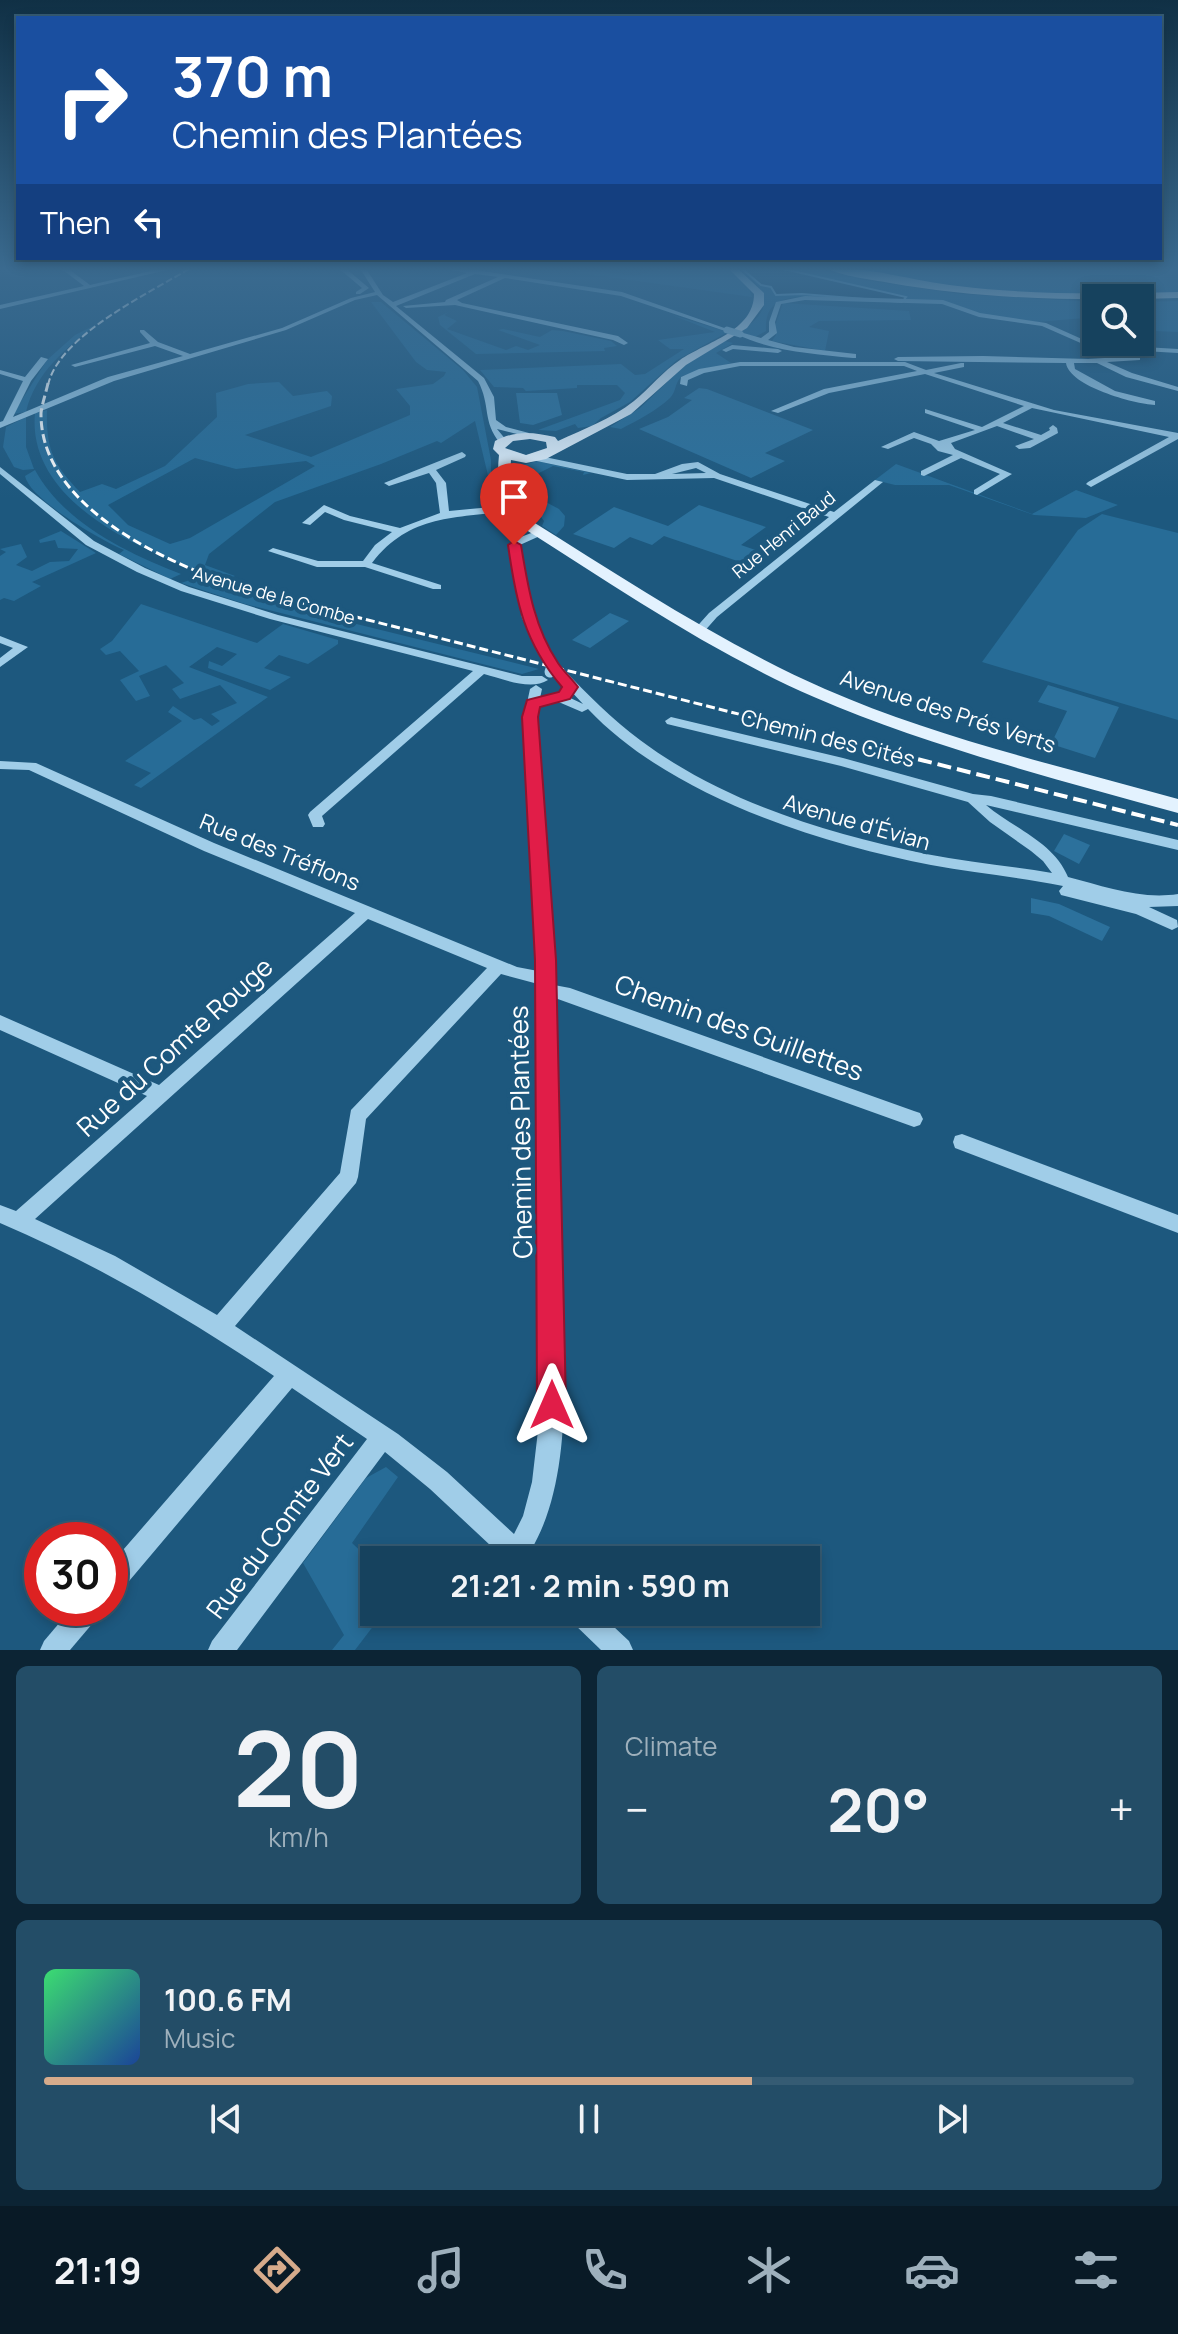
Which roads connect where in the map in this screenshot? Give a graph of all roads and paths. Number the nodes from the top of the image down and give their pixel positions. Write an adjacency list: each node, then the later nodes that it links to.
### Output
1 (155, 344): 10 (street); 15 (street)
2 (229, 344): 10 (street)
3 (439, 344): 25 (street)
4 (714, 344): 28 (main road)
5 (773, 344): 7 (street)
6 (1088, 344): 9 (street)
7 (794, 349): 8 (street); 11 (street)
8 (726, 350)
9 (1178, 353): 14 (street)
10 (187, 356): 26 (street)
11 (983, 358): 13 (street); 17 (street)
12 (44, 359): 18 (street)
13 (1070, 361): 14 (street); 21 (street)
14 (1099, 361): 20 (street)
15 (75, 365)
16 (0, 372): 18 (street)
17 (922, 372): 19 (street); 22 (street); 23 (street)
18 (27, 380): 26 (street)
19 (684, 384)
20 (1178, 389)
21 (1152, 403)
22 (1030, 406): 27 (street); 32 (street)
23 (775, 411)
24 (928, 411): 30 (street)
25 (494, 421): 31 (street); 38 (street)
26 (2, 424)
27 (998, 424): 30 (street); 34 (street)
28 (599, 427): 33 (main road); 39 (main road)
29 (1053, 428): 34 (street)
30 (983, 430): 35 (street)
31 (526, 435): 33 (main road); 38 (main road)
32 (1177, 436): 50 (street)
33 (544, 437): 39 (main road)
34 (1041, 438): 36 (street)
35 (944, 445): 37 (street); 41 (street)
36 (1019, 446)
37 (885, 447)
38 (504, 448): 42 (main road); 47 (main road)
39 (554, 448): 42 (main road); 43 (street)
40 (462, 455): 44 (street)
41 (960, 455): 45 (street); 51 (street)
42 (533, 458): 43 (street); 47 (main road)
43 (567, 463): 56 (street)
44 (431, 469): 49 (street); 55 (street)
45 (924, 473)
46 (3, 476): 67 (street, Avenue de la Combe)
47 (504, 477): 54 (main road)
48 (878, 482): 56 (street, Rue Henri Baud)
49 (389, 483)
50 (1091, 484)
51 (977, 492)
52 (334, 499): 53 (street)
53 (324, 508): 57 (street); 58 (street)
54 (512, 508): 55 (street); 59 (main road, Avenue des Prés Verts)
55 (445, 514): 58 (street)
56 (836, 516): 63 (street, Rue Henri Baud)
57 (307, 523)
58 (401, 531): 61 (street)
59 (539, 533): 64 (main road, Avenue des Prés Verts); 68 (street)
60 (273, 551): 61 (street)
61 (366, 564): 62 (street)
62 (437, 587)
63 (713, 615): 64 (street, Rue Henri Baud); 64 (street, Rue Henri Baud)
64 (691, 627): 73 (main road, Avenue des Prés Verts)
65 (0, 639): 66 (street)
66 (0, 663)
67 (482, 670): 68 (street, Avenue de la Combe); 74 (street)
68 (549, 680): 69 (street); 69 (street); 76 (street, Avenue d'Évian); 81 (street, Chemin des Plantées)
69 (554, 698): 79 (street, Avenue d'Évian)
70 (671, 721): 72 (street, Chemin des Cités)
71 (0, 765): 78 (street, Rue des Tréflons)
72 (973, 799): 75 (street, Chemin des Cités); 76 (street, Chemin des Cités)
73 (1178, 806)
74 (318, 824)
75 (1178, 845)
76 (1062, 881): 77 (street, Avenue d'Évian)
77 (1174, 902): 79 (street)
78 (366, 912): 80 (street, Rue des Tréflons); 83 (street, Rue du Comte Rouge)
79 (1175, 926)
80 (499, 966): 81 (street, Rue des Tréflons); 88 (street)
81 (546, 985): 84 (street, Chemin des Guillettes); 92 (street, Chemin des Plantées)
82 (0, 1022): 83 (street)
83 (161, 1094): 86 (street, Rue du Comte Rouge)
84 (914, 1119)
85 (962, 1142): 87 (street)
86 (10, 1218): 88 (street)
87 (1178, 1224)
88 (219, 1328): 89 (street)
89 (290, 1374): 90 (street); 93 (street)
90 (383, 1437): 91 (street); 97 (street, Rue du Comte Vert)
91 (510, 1546)
92 (524, 1546)
93 (128, 1563)
94 (74, 1626): 96 (street)
95 (595, 1626): 98 (street)
96 (53, 1650)
97 (221, 1650)
98 (620, 1650)

